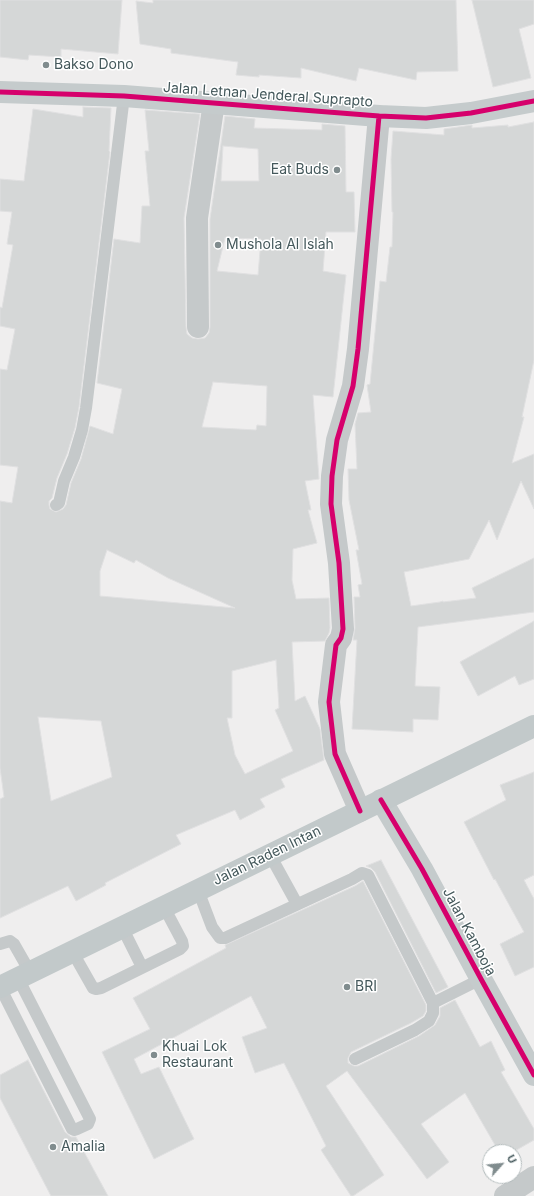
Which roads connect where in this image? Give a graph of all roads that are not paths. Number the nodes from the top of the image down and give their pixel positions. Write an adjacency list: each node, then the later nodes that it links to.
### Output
1 (0, 92): 2 (street, Jalan Letnan Jenderal Suprapto)
2 (124, 96): 4 (street, Jalan Letnan Jenderal Suprapto); 7 (lane)
3 (534, 101): 5 (street, Jalan Letnan Jenderal Suprapto)
4 (214, 102): 5 (street, Jalan Letnan Jenderal Suprapto); 6 (street)
5 (379, 116): 10 (street)
6 (198, 327)
7 (56, 504)
8 (534, 726): 9 (main road, Jalan Raden Intan)
9 (381, 800): 10 (main road, Jalan Raden Intan); 20 (street, Jalan Kamboja)
10 (360, 811): 11 (main road, Jalan Raden Intan)
11 (270, 855): 12 (main road, Jalan Raden Intan); 13 (lane)
12 (198, 890): 13 (lane); 14 (main road, Jalan Raden Intan)
13 (297, 904): 21 (lane)
14 (164, 907): 15 (main road, Jalan Raden Intan); 18 (lane)
15 (122, 927): 17 (main road, Jalan Raden Intan); 18 (lane)
16 (0, 944): 19 (lane)
17 (72, 951): 18 (lane); 19 (main road, Jalan Raden Intan)
18 (142, 968)
19 (16, 979): 19 (lane)
20 (481, 979): 21 (lane); 23 (street, Jalan Kamboja)
21 (433, 1003): 22 (lane)
22 (355, 1059)
23 (534, 1075)
24 (534, 1177): 25 (street)
25 (505, 1196)

